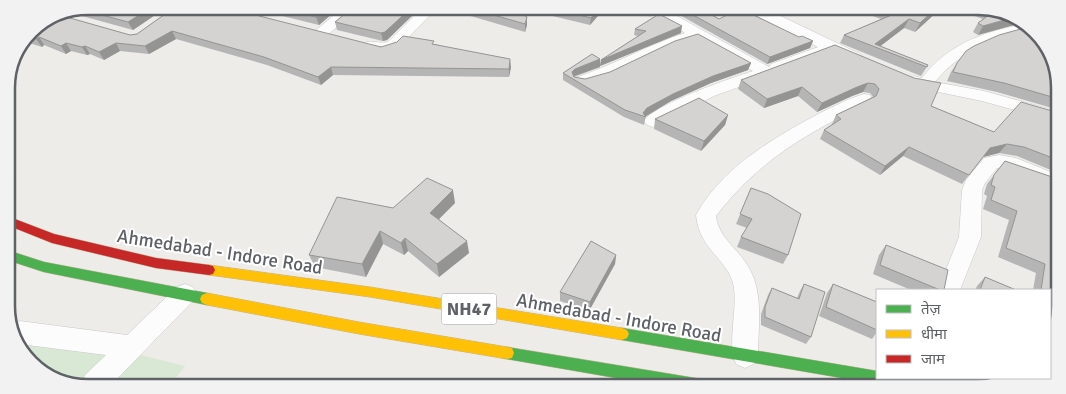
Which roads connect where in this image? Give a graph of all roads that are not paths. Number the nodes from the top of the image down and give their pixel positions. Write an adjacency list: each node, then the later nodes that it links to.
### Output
1 (341, 15): 7 (street)
2 (423, 15): 8 (street)
3 (661, 15): 6 (street)
4 (766, 15): 9 (street)
5 (1021, 29): 14 (street)
6 (698, 33): 11 (street); 13 (street)
7 (339, 37)
8 (356, 42)
9 (831, 47): 10 (street); 11 (street)
10 (873, 64)
11 (766, 72): 17 (street)
12 (898, 75): 14 (street)
13 (581, 81)
14 (925, 85): 16 (street)
15 (864, 99): 27 (street)
16 (1051, 116)
17 (653, 121)
18 (1051, 180): 21 (street)
19 (15, 223): 27 (highway, Ahmedabad - Indore Road / NH47)
20 (15, 257): 22 (highway, NH47)
21 (949, 289)
22 (185, 294): 24 (highway, NH47); 26 (street)
23 (363, 315): 24 (highway)
24 (359, 328): 30 (highway, NH47)
25 (20, 332): 26 (street)
26 (132, 347): 29 (street)
27 (745, 356): 28 (highway, Ahmedabad - Indore Road / NH47)
28 (876, 378)
29 (99, 379)
30 (660, 379)

